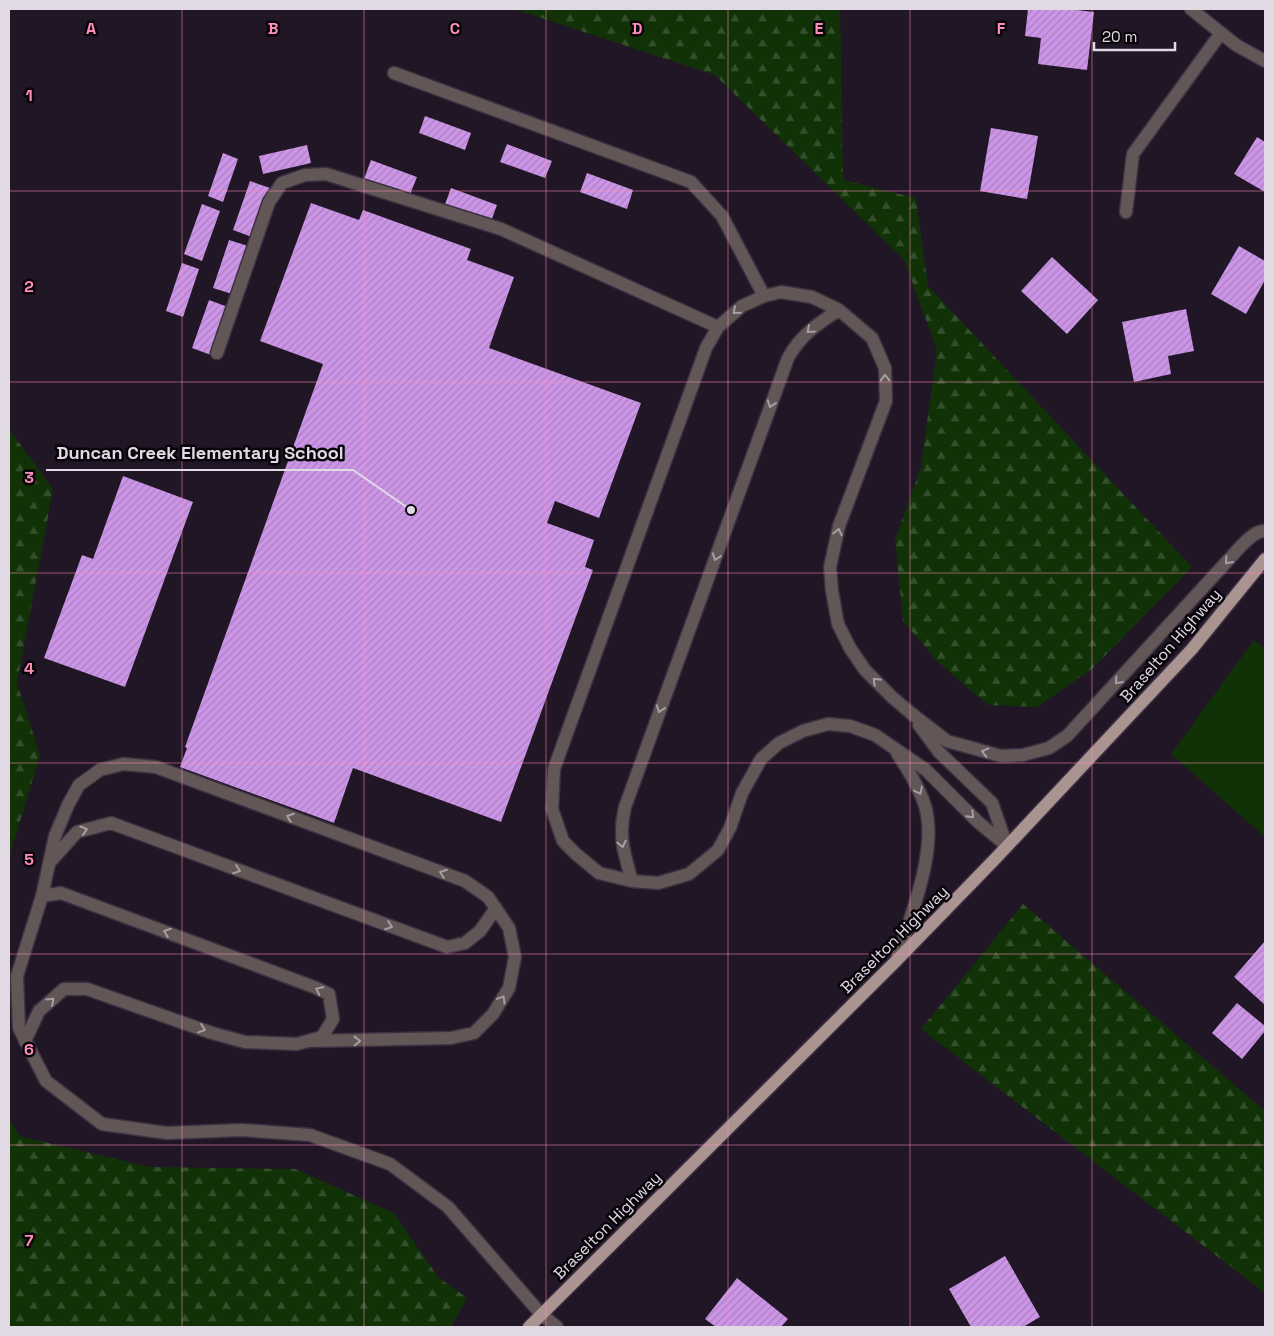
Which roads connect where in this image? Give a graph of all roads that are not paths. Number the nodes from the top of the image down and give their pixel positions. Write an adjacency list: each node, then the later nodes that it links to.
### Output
1 (1191, 9): 2 (street)
2 (1221, 33): 3 (street); 5 (street)
3 (1265, 61)
4 (394, 73): 6 (street)
5 (1126, 212)
6 (764, 296): 7 (street); 8 (street, one-way to 8)
7 (839, 310): 12 (street, one-way to 7); 16 (street, one-way to 16)
8 (718, 327): 9 (street); 16 (street)
9 (217, 353)
10 (1265, 531): 12 (street, one-way to 12)
11 (1265, 559): 14 (main road, Braselton Highway)
12 (912, 714): 14 (street)
13 (894, 749): 14 (street, one-way to 14); 16 (street); 19 (street, one-way to 19)
14 (1007, 846): 19 (main road, Braselton Highway)
15 (49, 863): 17 (street); 18 (street, one-way to 18); 18 (street, one-way to 15)
16 (632, 881)
17 (42, 896): 20 (street); 21 (street, one-way to 17)
18 (496, 908): 21 (street, one-way to 18)
19 (896, 961): 22 (main road, Braselton Highway)
20 (26, 1041): 21 (street, one-way to 21); 22 (street)
21 (308, 1041)
22 (541, 1314): 23 (main road, Braselton Highway); 24 (street)
23 (529, 1327)
24 (557, 1327)

